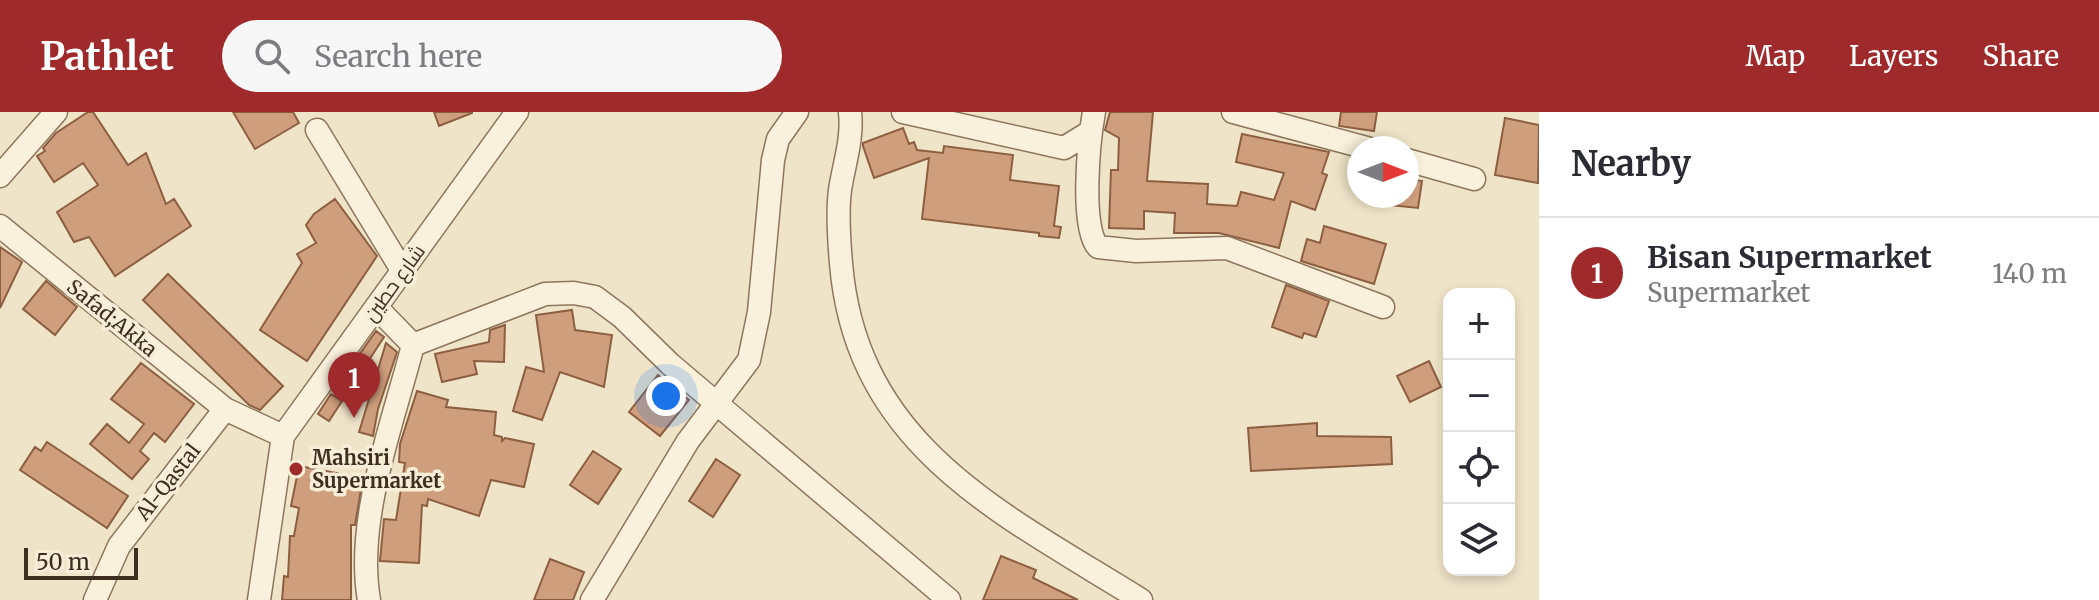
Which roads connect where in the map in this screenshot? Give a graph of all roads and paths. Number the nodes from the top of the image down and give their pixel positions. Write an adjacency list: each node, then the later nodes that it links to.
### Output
1 (56, 112): 13 (street)
2 (517, 112): 17 (street, شارع حطين)
3 (797, 112): 21 (street)
4 (903, 112): 6 (street)
5 (1233, 112): 10 (street)
6 (928, 115): 11 (street)
7 (855, 117): 29 (street)
8 (1092, 122): 11 (street); 15 (street)
9 (317, 130): 17 (street)
10 (1347, 143)
11 (1064, 148): 15 (street)
12 (1419, 163): 14 (street)
13 (0, 176)
14 (1474, 179)
15 (1089, 180): 19 (street)
16 (0, 226): 22 (street, Safad;Akka)
17 (402, 270): 18 (street, شارع حطين)
18 (376, 307): 20 (street); 23 (street, شارع حطين)
19 (1383, 307)
20 (413, 345): 21 (street); 26 (street)
21 (716, 404): 27 (street); 28 (street)
22 (225, 409): 23 (street, Safad;Akka); 24 (street, Al-Qastal)
23 (283, 436): 25 (street, شارع حطين)
24 (95, 600)
25 (259, 600)
26 (369, 600)
27 (592, 600)
28 (949, 600)
29 (1141, 600)

